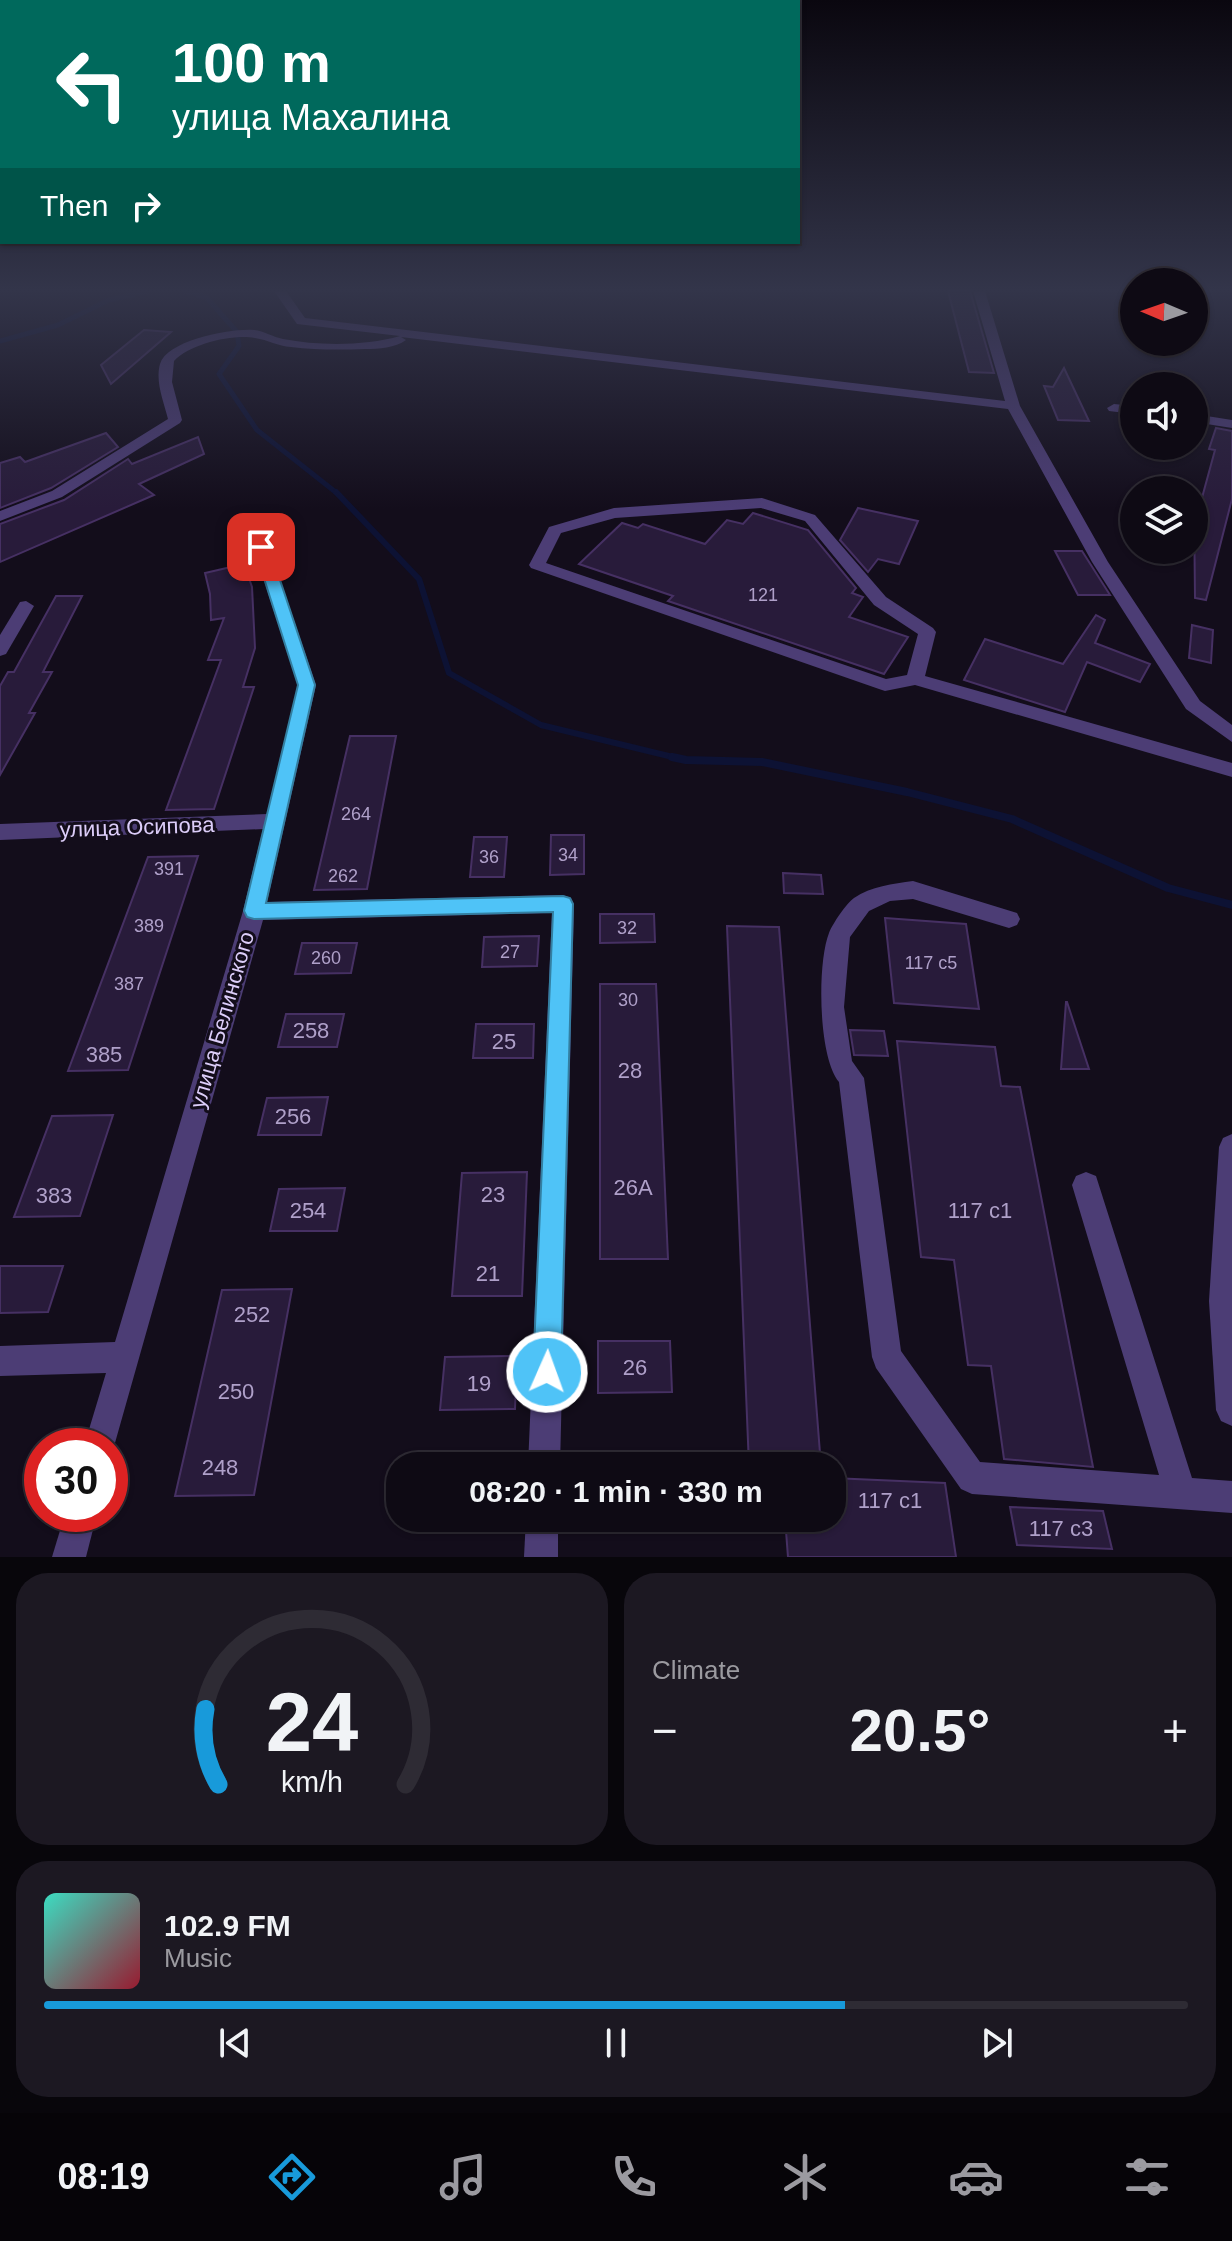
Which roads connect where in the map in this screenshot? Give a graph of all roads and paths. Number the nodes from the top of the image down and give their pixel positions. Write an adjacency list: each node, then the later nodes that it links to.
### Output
1 (167, 364): 9 (street)
2 (658, 364): 4 (street)
3 (1000, 364): 4 (street)
4 (1013, 406): 14 (street)
5 (1114, 408): 6 (street)
6 (1120, 409)
7 (1208, 420): 8 (street)
8 (1232, 424)
9 (0, 516)
10 (261, 547): 16 (street, улица Белинского)
11 (26, 606): 12 (street)
12 (0, 650)
13 (915, 679): 13 (street); 15 (street)
14 (1232, 735)
15 (1232, 770)
16 (273, 821): 17 (street, улица Осипова); 18 (street, улица Белинского)
17 (0, 832)
18 (254, 911): 22 (street, улица Белинского); 26 (street)
19 (1009, 919): 27 (street)
20 (1232, 1147): 24 (street)
21 (1086, 1185): 27 (street)
22 (125, 1357): 23 (street); 25 (street, улица Белинского)
23 (0, 1361)
24 (1232, 1410)
25 (105, 1428)
26 (544, 1452)
27 (1181, 1493): 28 (street)
28 (1232, 1497)
29 (76, 1532): 31 (street)
30 (542, 1532): 32 (street)
31 (69, 1557)
32 (541, 1557)

